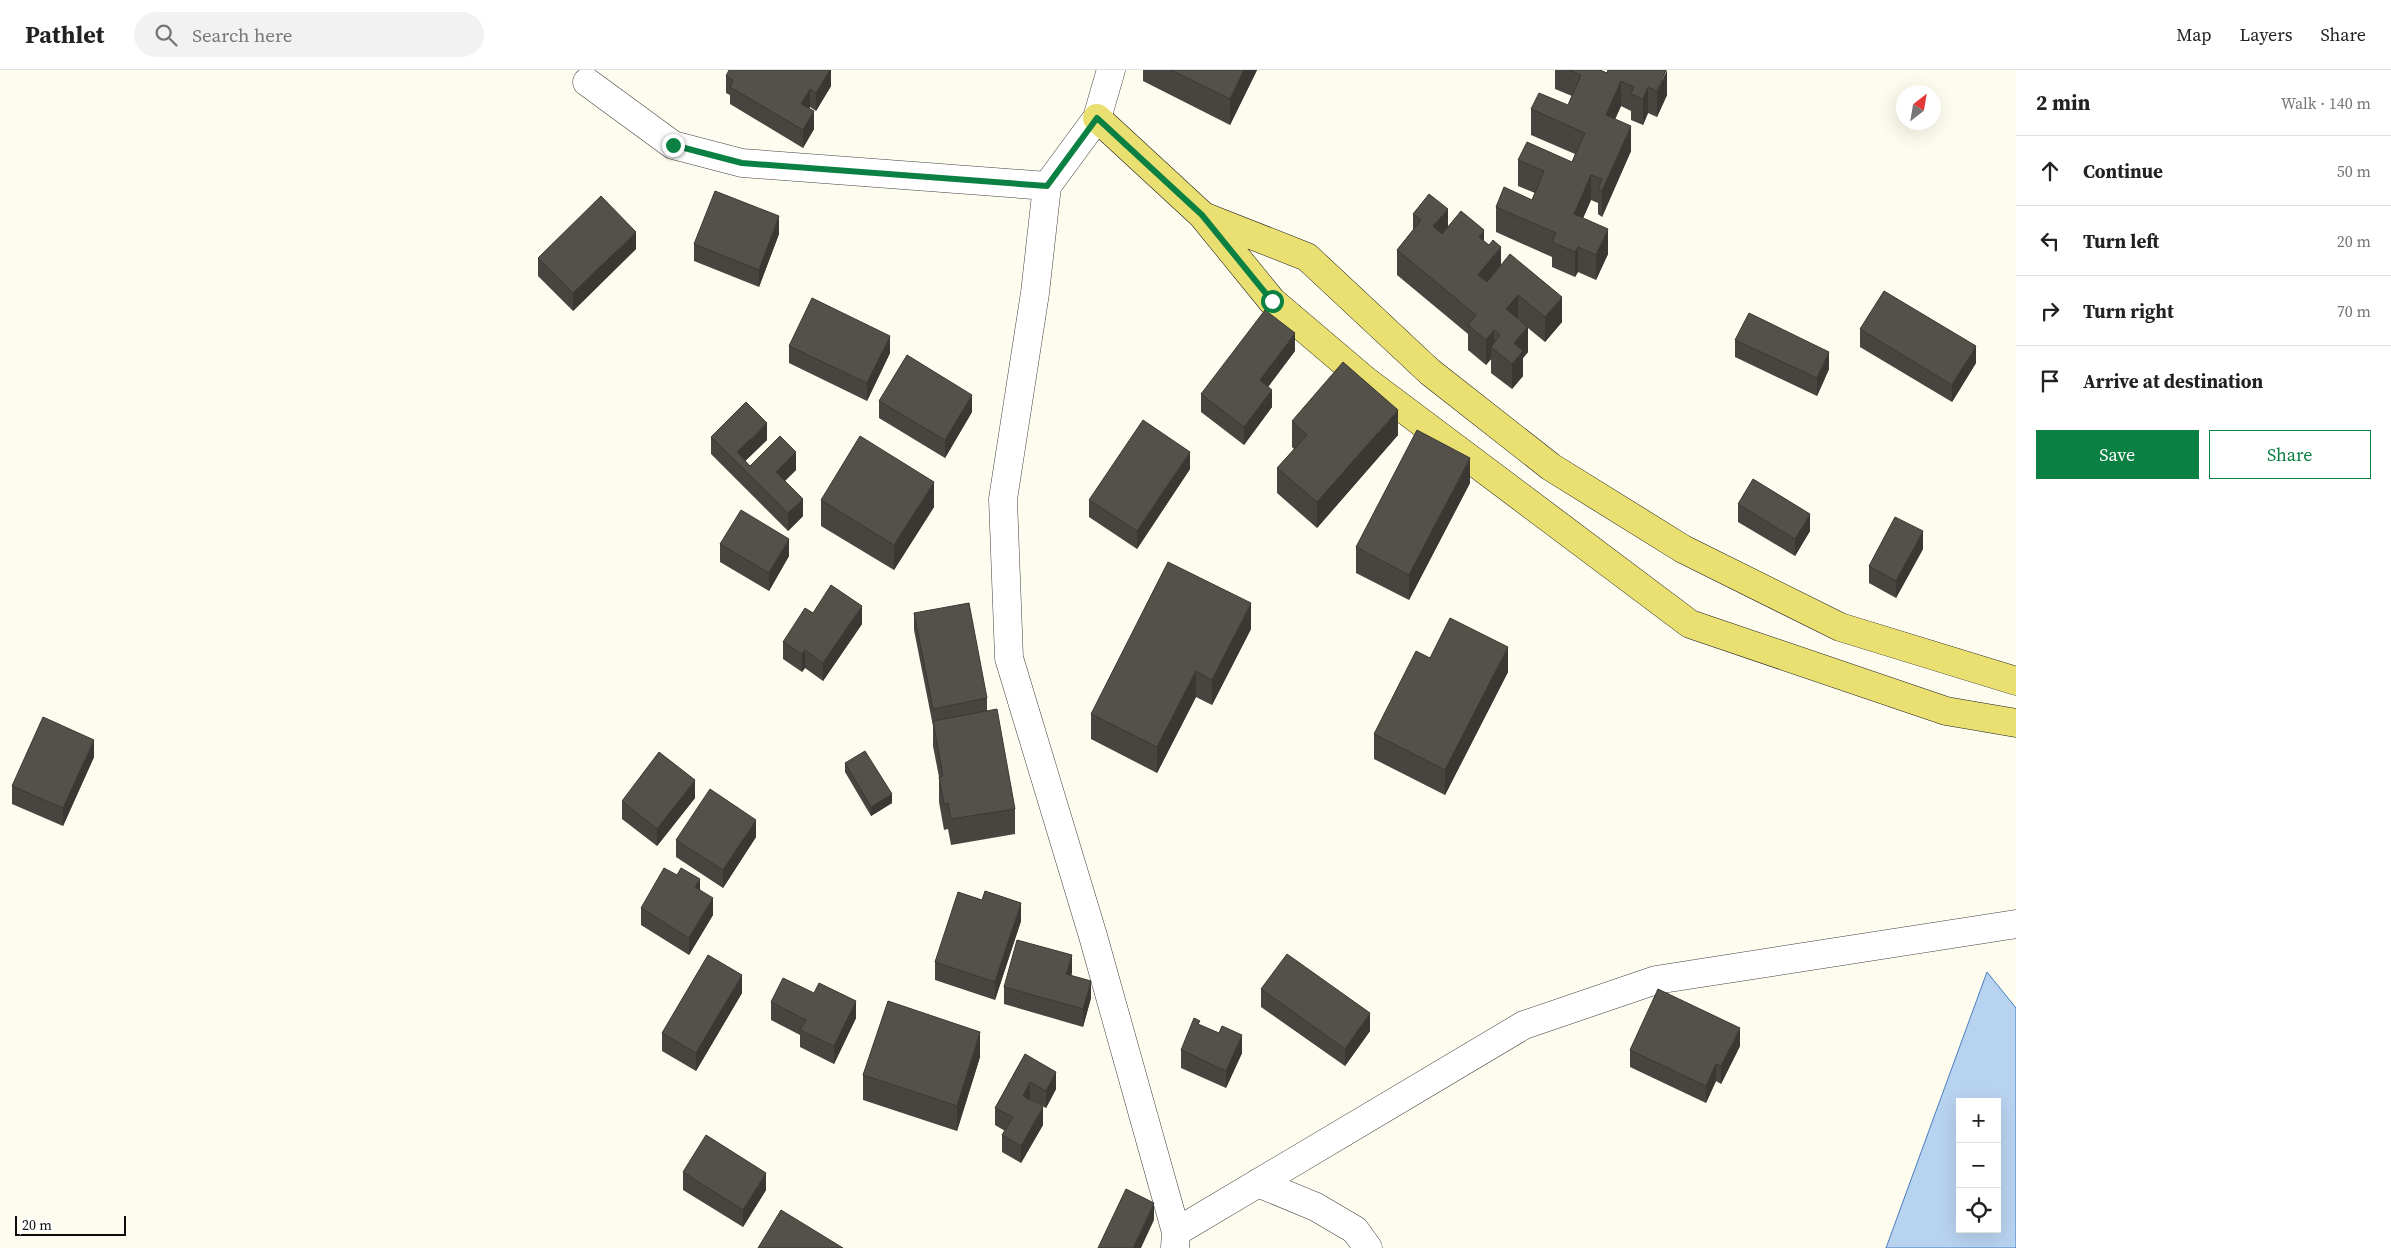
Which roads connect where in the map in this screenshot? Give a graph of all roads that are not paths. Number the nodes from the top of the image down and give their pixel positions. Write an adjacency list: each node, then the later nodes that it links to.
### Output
1 (1110, 70): 3 (street)
2 (587, 82): 4 (street)
3 (1097, 118): 4 (street); 5 (main road)
4 (1047, 186): 10 (street)
5 (1202, 215): 6 (main road); 7 (main road)
6 (2016, 681)
7 (2016, 723)
8 (2016, 924): 9 (street)
9 (1258, 1183): 10 (street); 11 (street)
10 (1176, 1240)
11 (1368, 1248)

